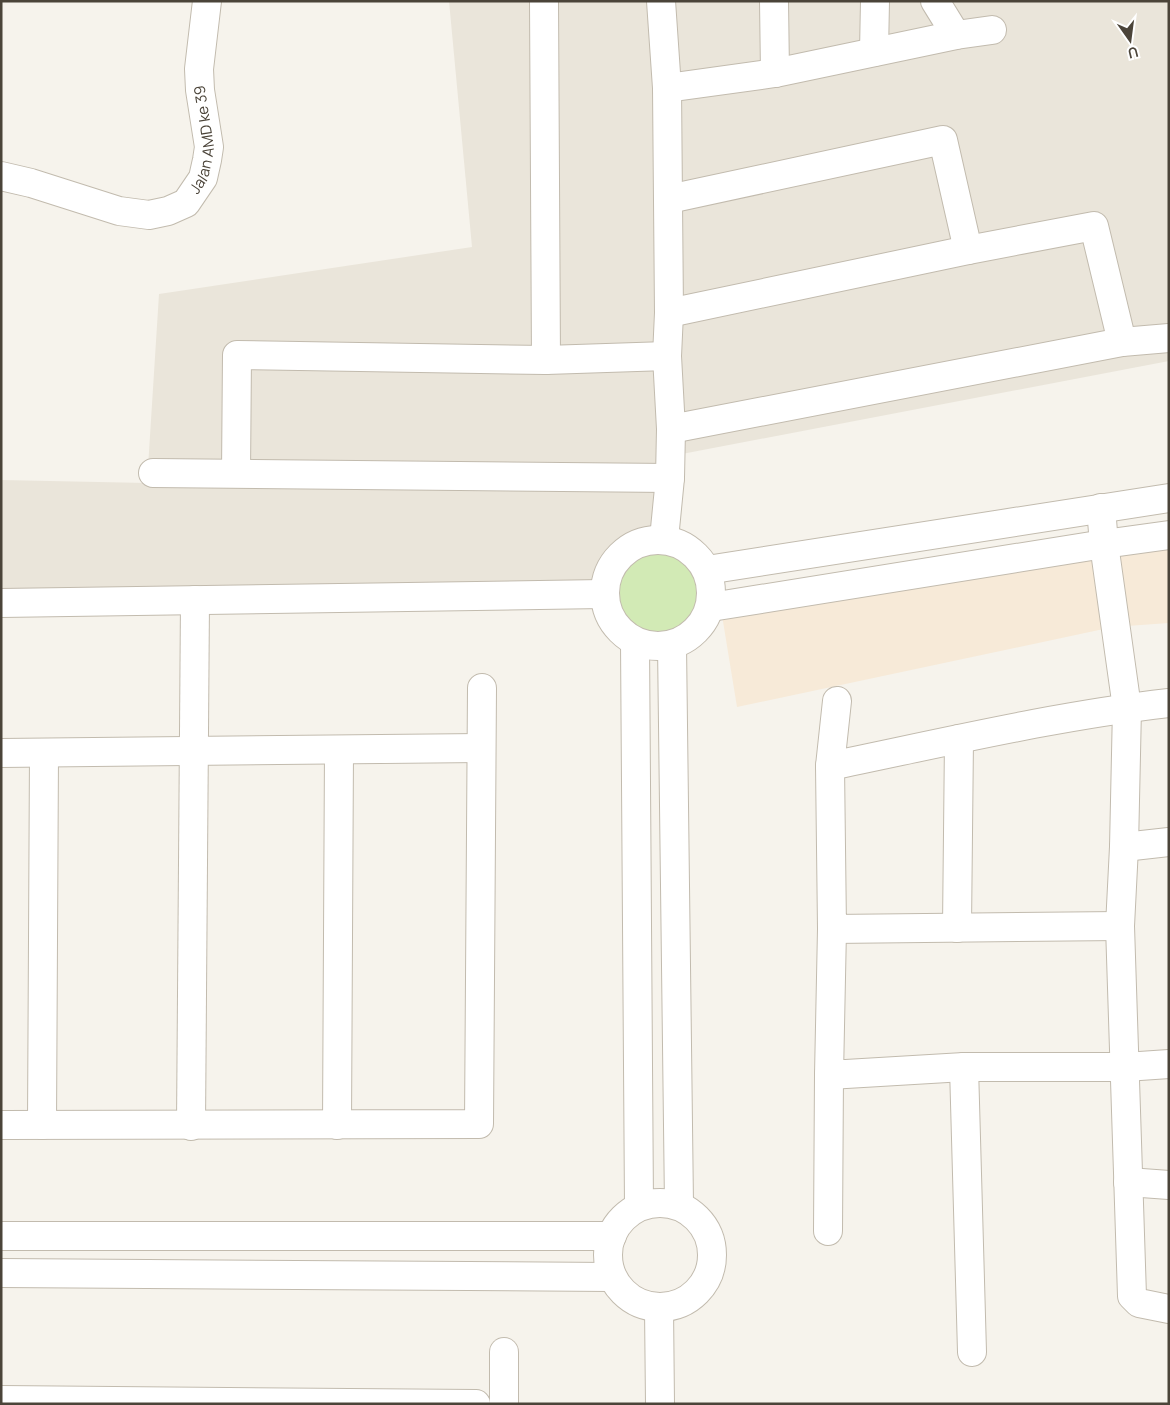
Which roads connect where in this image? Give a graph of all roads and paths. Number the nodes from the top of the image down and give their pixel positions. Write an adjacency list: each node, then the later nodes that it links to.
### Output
1 (207, 1): 12 (street, Jalan AMD ke 39)
2 (544, 1): 19 (street)
3 (661, 1): 11 (street)
4 (774, 1): 10 (street)
5 (875, 1): 9 (street)
6 (935, 1): 8 (street)
7 (992, 30): 8 (street)
8 (956, 35): 9 (street)
9 (874, 52): 10 (street)
10 (775, 74): 11 (street)
11 (667, 88): 13 (street)
12 (1, 176)
13 (669, 199): 14 (street); 15 (street)
14 (968, 250): 15 (street); 17 (street)
15 (669, 313): 18 (street)
16 (1169, 338): 17 (street)
17 (1122, 342): 20 (street)
18 (666, 356): 19 (street); 20 (street)
19 (546, 360): 22 (street)
20 (671, 429): 23 (street)
21 (153, 473): 22 (street)
22 (236, 474): 23 (street)
23 (670, 478): 27 (street)
24 (1169, 498): 25 (street)
25 (1101, 508): 28 (street); 29 (street)
26 (1169, 535): 28 (street)
27 (664, 540): 29 (street); 30 (street)
28 (1104, 544): 33 (street); 39 (street)
29 (707, 570): 33 (street)
30 (603, 594): 31 (street); 34 (street)
31 (196, 600): 32 (street); 43 (street)
32 (1, 603)
33 (711, 607): 35 (street)
34 (635, 642): 35 (street); 63 (street)
35 (672, 645): 62 (street)
36 (482, 688): 41 (street)
37 (837, 701): 46 (street)
38 (1169, 703): 39 (street)
39 (1126, 708): 40 (street); 48 (street)
40 (959, 739): 46 (street); 51 (street)
41 (481, 748): 42 (street); 58 (street)
42 (339, 750): 43 (street); 58 (street)
43 (194, 752): 44 (street); 59 (street)
44 (44, 753): 45 (street); 57 (street)
45 (1, 754)
46 (830, 766): 50 (street)
47 (1169, 842): 48 (street)
48 (1124, 847): 49 (street)
49 (1120, 926): 51 (street); 53 (street)
50 (832, 928): 51 (street); 55 (street)
51 (956, 928)
52 (1169, 1064): 53 (street)
53 (1125, 1066): 54 (street); 60 (street)
54 (964, 1067): 55 (street); 72 (street)
55 (829, 1075): 64 (street)
56 (1, 1125): 57 (street)
57 (42, 1125): 59 (street)
58 (337, 1125): 59 (street)
59 (191, 1126)
60 (1128, 1182): 61 (street); 70 (street)
61 (1169, 1185)
62 (679, 1205): 63 (street); 69 (street)
63 (639, 1206): 66 (street)
64 (828, 1231)
65 (1, 1236): 66 (street)
66 (612, 1236): 68 (street)
67 (1, 1274): 68 (street)
68 (611, 1277): 69 (street)
69 (659, 1308): 79 (street)
70 (1169, 1309)
71 (504, 1352): 78 (street)
72 (972, 1352)
73 (1, 1400): 74 (street)
74 (118, 1402): 75 (street)
75 (238, 1403): 76 (street)
76 (370, 1403): 77 (street)
77 (476, 1404)
78 (504, 1404)
79 (660, 1404)

